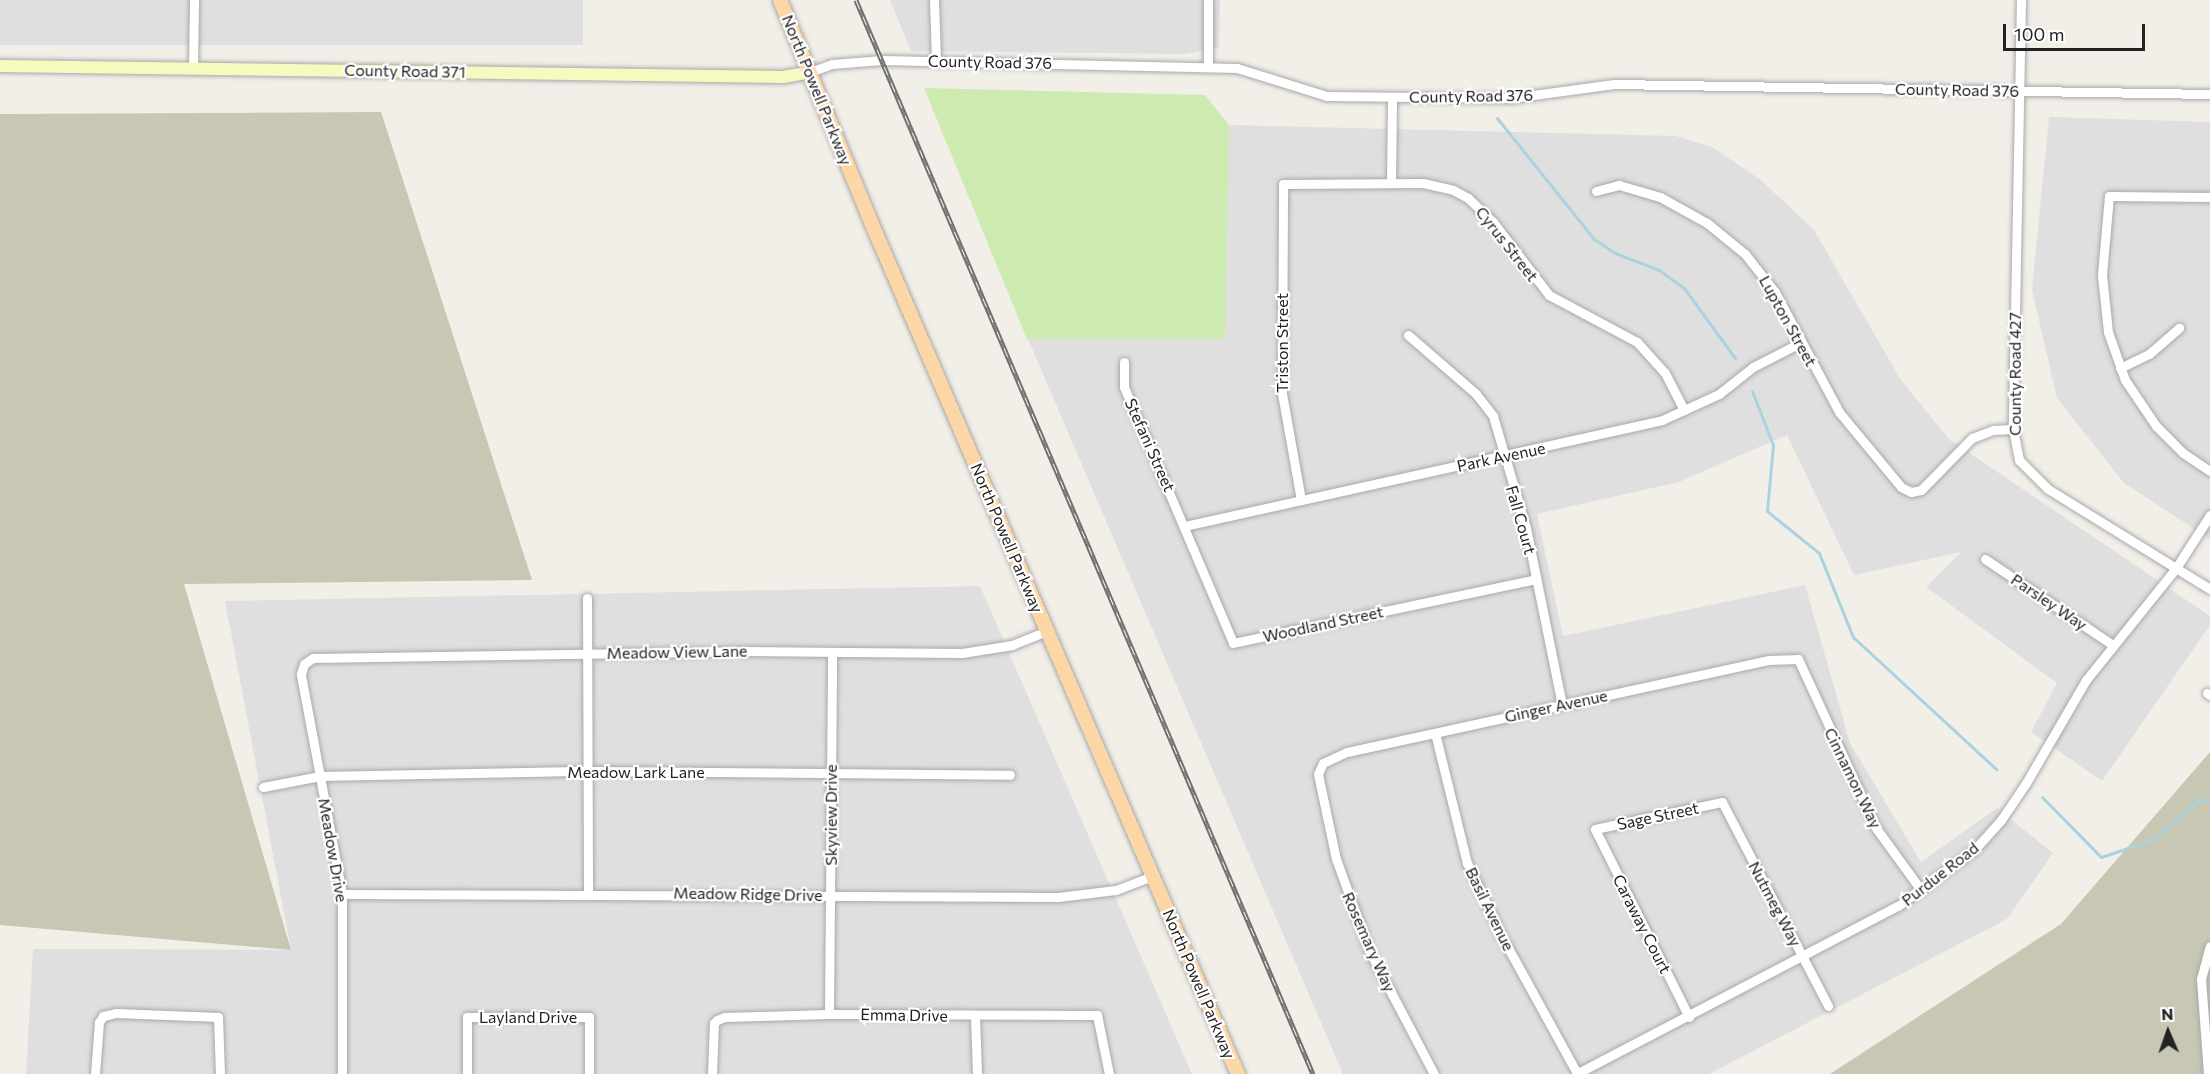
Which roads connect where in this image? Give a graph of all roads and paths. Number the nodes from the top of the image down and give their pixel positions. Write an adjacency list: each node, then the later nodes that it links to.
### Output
1 (194, 0): 8 (street)
2 (780, 0): 10 (main road, North Powell Parkway)
3 (934, 0): 6 (street)
4 (1208, 0): 9 (street)
5 (2021, 0): 11 (street, County Road 427)
6 (936, 61): 9 (street, County Road 376); 10 (street, County Road 376)
7 (0, 66): 8 (street, County Road 371)
8 (193, 67): 10 (street, County Road 371)
9 (1208, 67): 13 (street, County Road 376)
10 (810, 72): 35 (main road, North Powell Parkway)
11 (2019, 91): 12 (street, County Road 376); 13 (street, County Road 376); 24 (street, County Road 427)
12 (2210, 94)
13 (1392, 97): 14 (street)
14 (1391, 183): 15 (street, Cyrus Street); 23 (street, Cyrus Street)
15 (1283, 184): 27 (street, Triston Street)
16 (1596, 191): 20 (street, Lupton Street)
17 (2210, 197): 22 (street)
18 (2179, 328): 22 (street)
19 (1408, 335): 25 (street, Fall Court)
20 (1800, 343): 23 (street, Park Avenue); 24 (street, Lupton Street)
21 (1124, 362): 29 (street, Stefani Street)
22 (2120, 368): 26 (street)
23 (1684, 410): 25 (street, Park Avenue)
24 (2013, 429): 31 (street, County Road 427)
25 (1504, 456): 27 (street, Park Avenue); 32 (street, Fall Court)
26 (2210, 471)
27 (1301, 500): 29 (street, Park Avenue)
28 (2210, 515): 31 (street, Purdue Road)
29 (1185, 526): 32 (street, Woodland Street)
30 (1985, 559): 36 (street, Parsley Way)
31 (2176, 568): 33 (street, County Road 427); 36 (street, Purdue Road)
32 (1536, 579): 41 (street, Fall Court)
33 (2210, 589)
34 (586, 598): 38 (street)
35 (1047, 631): 37 (street, Meadow View Lane); 51 (main road, North Powell Parkway)
36 (2113, 645): 52 (street, Purdue Road)
37 (832, 652): 38 (street, Meadow View Lane); 45 (street, Skyview Drive)
38 (587, 654): 40 (street, Meadow View Lane); 44 (street)
39 (1798, 659): 41 (street, Ginger Avenue); 52 (street, Cinnamon Way)
40 (304, 664): 47 (street, Meadow Drive)
41 (1562, 705): 42 (street, Ginger Avenue)
42 (1435, 733): 43 (street, Ginger Avenue); 73 (street, Basil Avenue)
43 (1319, 768): 72 (street, Rosemary Way)
44 (589, 771): 45 (street, Meadow Lark Lane); 47 (street, Meadow Lark Lane); 53 (street)
45 (831, 773): 46 (street, Meadow Lark Lane); 55 (street, Skyview Drive)
46 (1010, 775)
47 (320, 776): 48 (street, Meadow Lark Lane); 54 (street, Meadow Drive)
48 (263, 787)
49 (1722, 802): 50 (street, Sage Street); 57 (street, Nutmeg Way)
50 (1595, 829): 61 (street, Caraway Court)
51 (1152, 876): 55 (street, Meadow Ridge Drive); 71 (main road, North Powell Parkway)
52 (1921, 890): 57 (street, Purdue Road)
53 (588, 893): 54 (street, Meadow Ridge Drive); 55 (street, Meadow Ridge Drive)
54 (342, 894): 65 (street, Meadow Drive)
55 (831, 895): 59 (street, Skyview Drive)
56 (2210, 946): 62 (street)
57 (1803, 958): 58 (street, Nutmeg Way); 61 (street, Purdue Road)
58 (1828, 1006)
59 (829, 1014): 60 (street, Emma Drive); 68 (street, Emma Drive)
60 (975, 1016): 69 (street); 70 (street, Emma Drive)
61 (1689, 1017): 73 (street, Purdue Road)
62 (2207, 1046): 74 (street)
63 (95, 1074): 64 (street)
64 (220, 1074)
65 (342, 1074)
66 (467, 1074): 67 (street, Layland Drive)
67 (589, 1074)
68 (712, 1074)
69 (977, 1074)
70 (1109, 1074)
71 (1238, 1074)
72 (1434, 1074)
73 (1576, 1074)
74 (2208, 1074)

